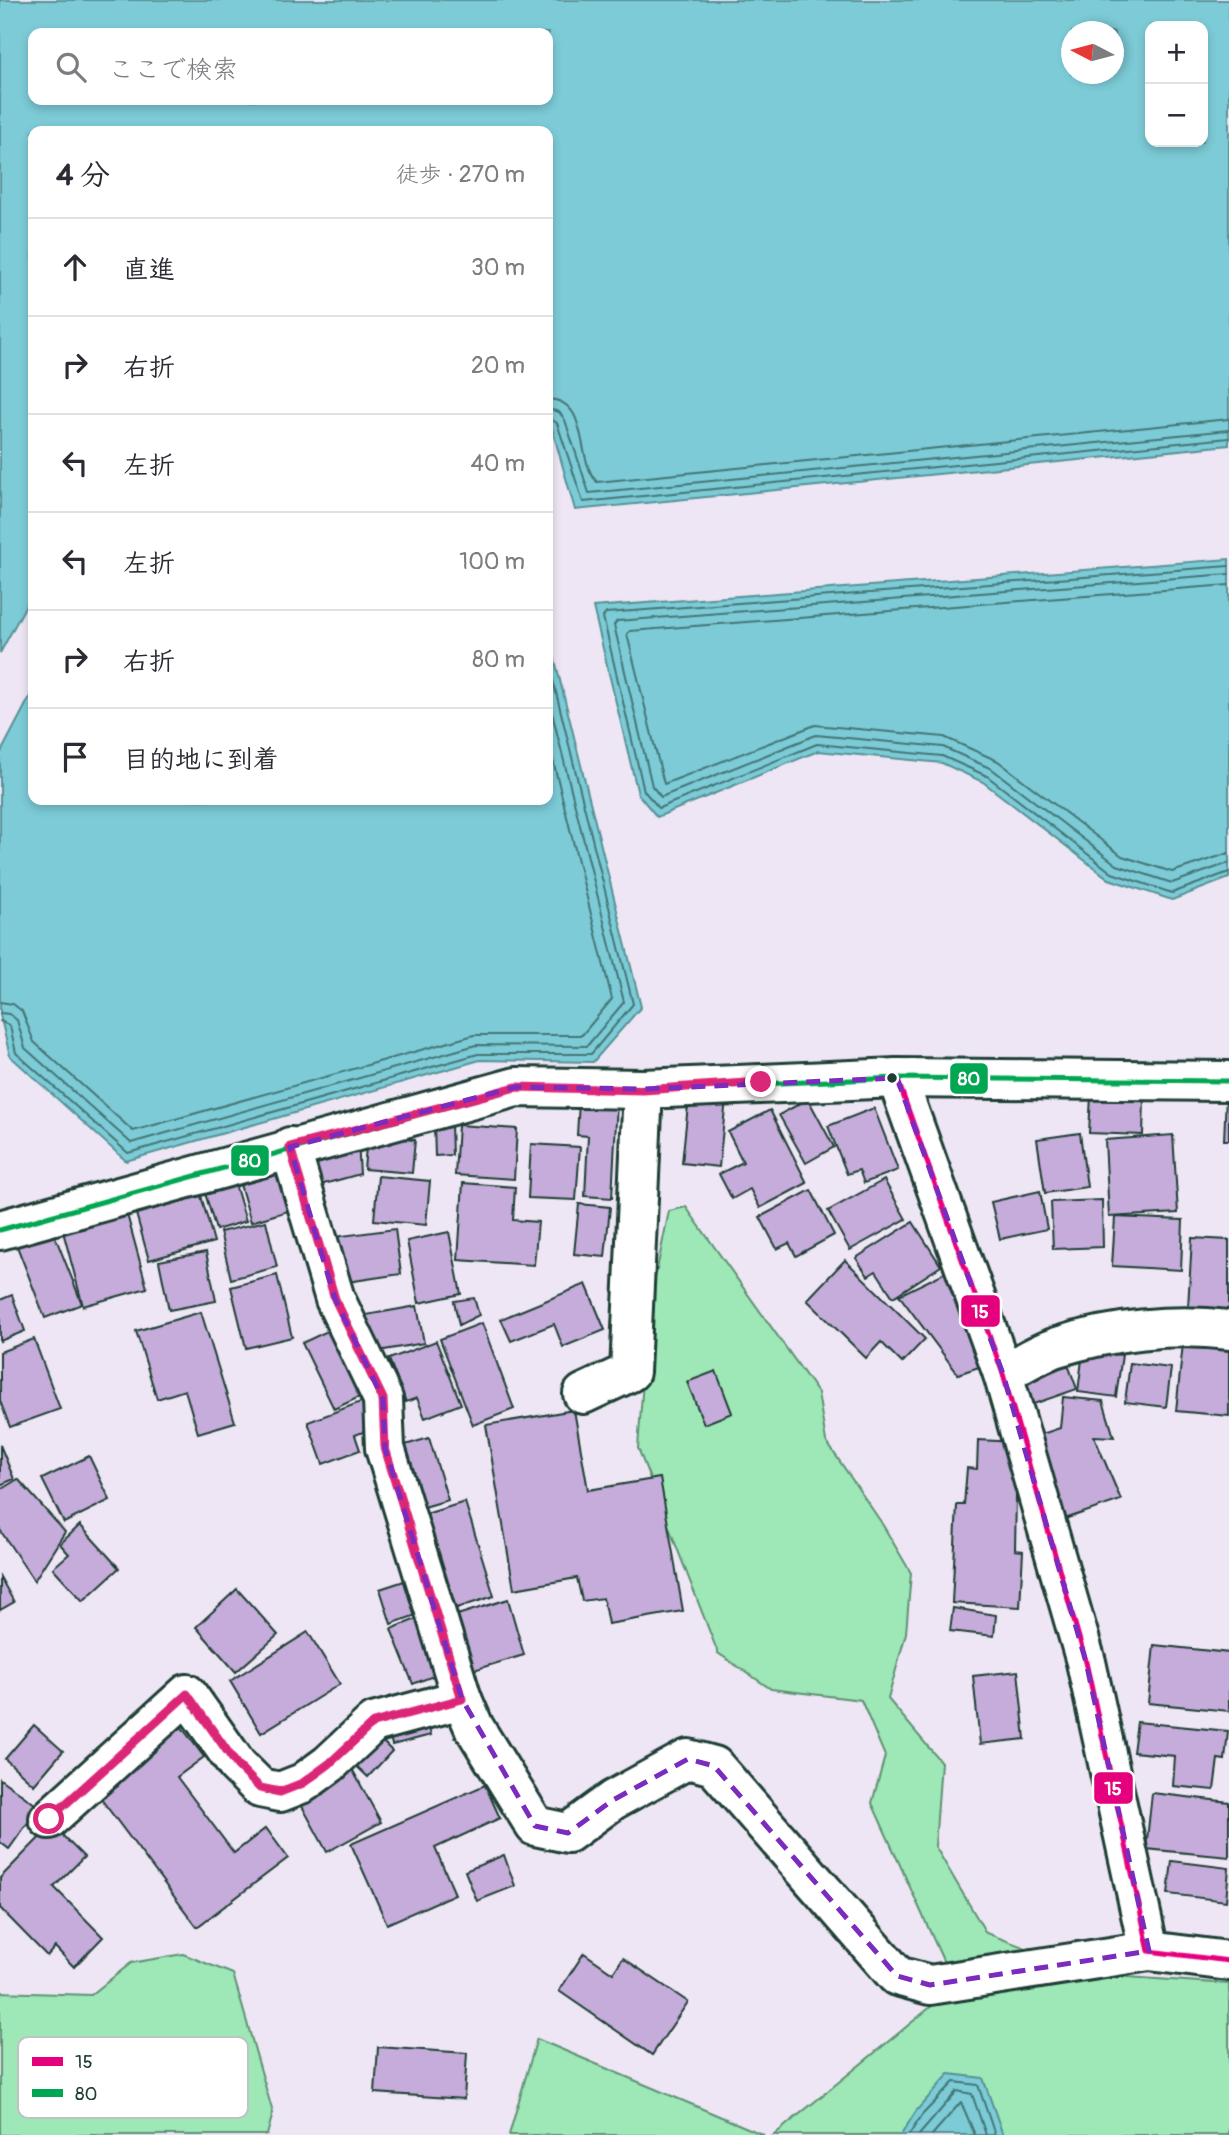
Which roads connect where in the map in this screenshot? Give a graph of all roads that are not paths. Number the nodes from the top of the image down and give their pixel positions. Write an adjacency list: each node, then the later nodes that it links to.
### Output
1 (897, 1078): 2 (street); 3 (street); 7 (street)
2 (1229, 1081)
3 (643, 1090): 4 (street); 8 (street)
4 (290, 1147): 5 (street); 9 (street)
5 (0, 1230)
6 (1229, 1330): 7 (street)
7 (1003, 1374): 11 (street)
8 (583, 1394)
9 (462, 1699): 10 (street); 11 (street)
10 (49, 1819)
11 (1149, 1951): 12 (street)
12 (1229, 1961)

